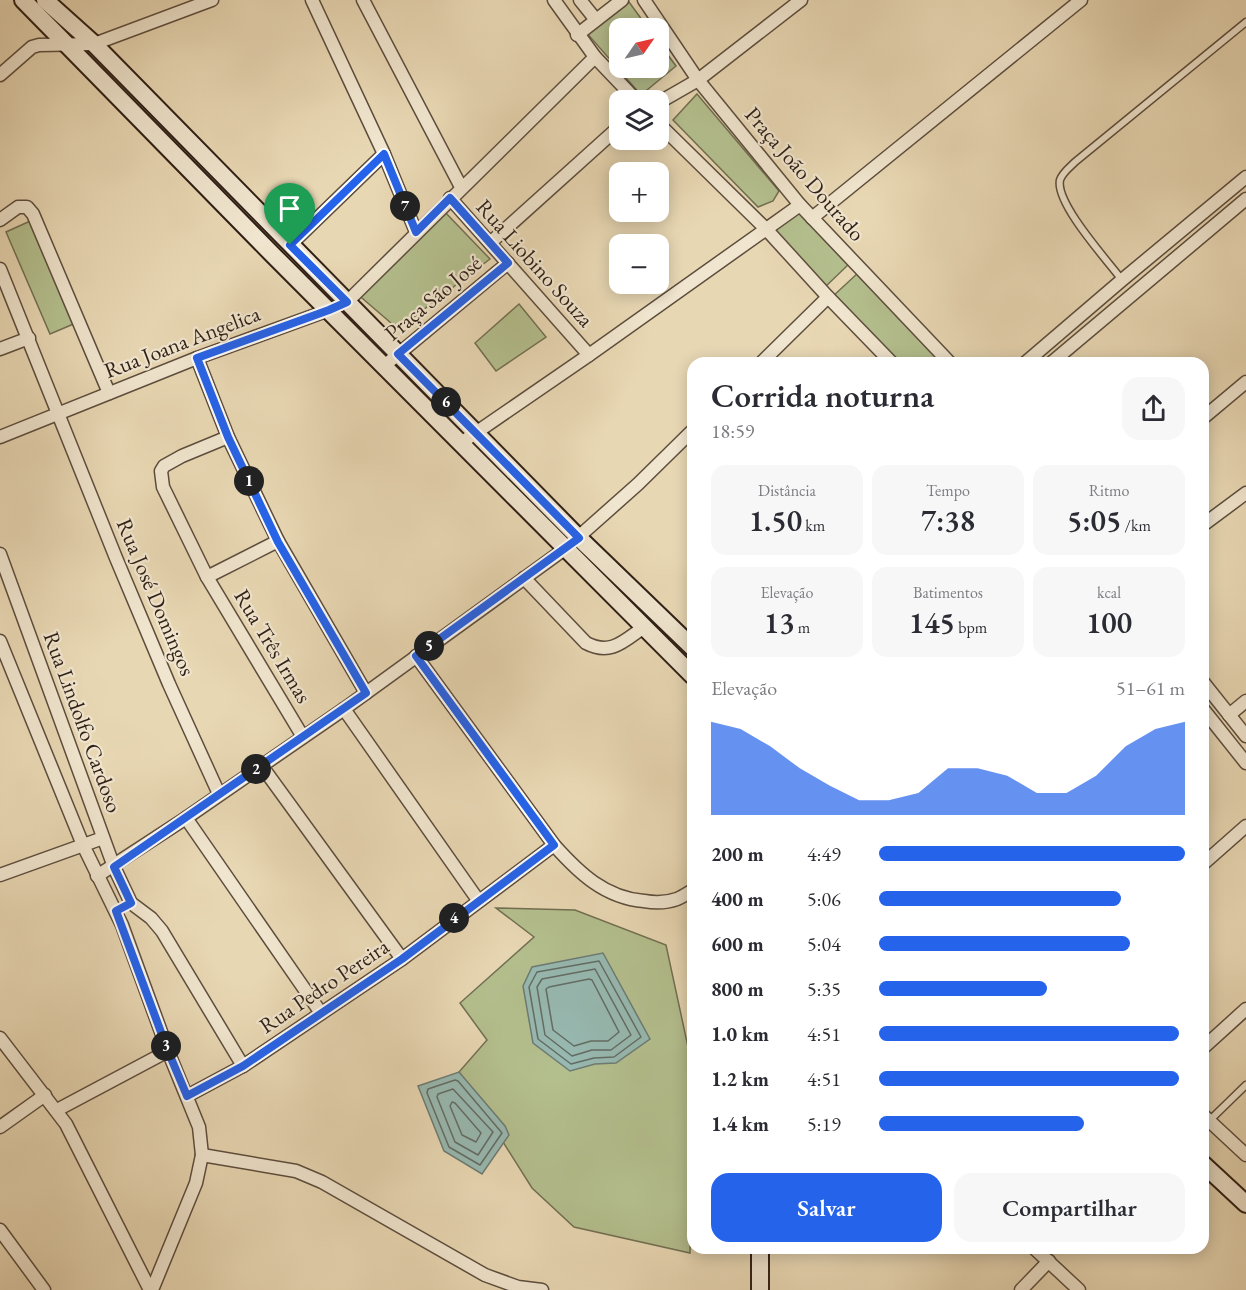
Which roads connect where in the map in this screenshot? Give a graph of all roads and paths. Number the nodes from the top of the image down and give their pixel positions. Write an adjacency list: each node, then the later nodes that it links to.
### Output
1 (23, 0): 15 (main road)
2 (45, 0): 16 (main road)
3 (212, 0): 16 (street)
4 (312, 0): 24 (street)
5 (363, 0): 26 (street, Rua Liobino Souza)
6 (554, 0): 14 (street)
7 (580, 0): 12 (street)
8 (622, 0): 12 (street)
9 (644, 0): 19 (street, Praça João Dourado)
10 (801, 0): 19 (street)
11 (1081, 0): 30 (street)
12 (596, 20): 14 (street)
13 (1246, 22): 38 (lane)
14 (577, 34): 17 (street)
15 (64, 43): 16 (street); 18 (street); 41 (main road)
16 (94, 44): 35 (main road)
17 (595, 57): 20 (street); 26 (street)
18 (0, 75)
19 (698, 80): 21 (street); 29 (street, Praça João Dourado)
20 (626, 90)
21 (669, 97)
22 (669, 134): 32 (street)
23 (609, 136): 34 (street)
24 (384, 154): 33 (street); 35 (street)
25 (1246, 177): 38 (street)
26 (461, 187): 27 (street)
27 (450, 198): 33 (street); 34 (street, Rua Liobino Souza)
28 (1246, 199): 50 (street)
29 (800, 205): 30 (street, Praça João Dourado); 32 (street)
30 (812, 218): 48 (street, Praça João Dourado)
31 (0, 220): 54 (street)
32 (767, 230): 39 (street); 45 (street)
33 (416, 232): 40 (street)
34 (490, 243): 36 (street, Rua Liobino Souza)
35 (290, 245): 40 (main road)
36 (508, 263): 44 (street, Praça São José); 45 (street, Rua Liobino Souza)
37 (0, 269): 42 (street, Rua José Domingos)
38 (1122, 280): 49 (street)
39 (828, 297): 46 (street); 47 (street)
40 (347, 302): 41 (street, Rua Joana Angelica); 44 (main road)
41 (329, 310): 51 (street, Rua Joana Angelica); 52 (main road)
42 (29, 338): 43 (street); 56 (street, Rua José Domingos)
43 (0, 349)
44 (398, 354): 52 (street, Praça São José); 57 (main road)
45 (589, 355): 57 (street)
46 (767, 357)
47 (886, 357)
48 (944, 357)
49 (1032, 357)
50 (1058, 357)
51 (197, 358): 54 (street, Rua Joana Angelica); 60 (street)
52 (384, 366): 61 (main road)
53 (1246, 382): 55 (street)
54 (109, 393): 56 (street, Rua Joana Angelica)
55 (1209, 413)
56 (59, 414): 59 (street, Rua Joana Angelica); 86 (street, Rua José Domingos)
57 (476, 433): 61 (street); 65 (main road)
58 (687, 436): 65 (street)
59 (0, 437)
60 (228, 437): 64 (street); 67 (street, Rua Três Irmas)
61 (461, 443): 65 (main road)
62 (1246, 493): 63 (street)
63 (1209, 521)
64 (278, 542): 67 (street, Rua Três Irmas); 75 (street)
65 (573, 543): 68 (street); 69 (main road); 71 (main road)
66 (0, 554): 89 (street, Rua Lindolfo Cardoso)
67 (207, 577): 83 (street, Rua Três Irmas)
68 (524, 578): 69 (street); 72 (street)
69 (644, 627): 73 (main road)
70 (0, 642): 90 (street, Rua Lindolfo Cardoso)
71 (687, 643)
72 (416, 656): 75 (street); 91 (street)
73 (687, 670)
74 (1209, 690): 76 (street)
75 (366, 693): 79 (street)
76 (1215, 697): 78 (street); 81 (street)
77 (1246, 701): 81 (street)
78 (1209, 702)
79 (344, 708): 83 (street); 97 (street)
80 (1209, 715): 84 (street)
81 (1229, 715): 82 (street)
82 (1246, 736)
83 (303, 737): 85 (street)
84 (1246, 763)
85 (261, 765): 86 (street); 100 (street)
86 (219, 794): 87 (street)
87 (186, 818): 93 (street); 102 (street)
88 (1246, 826): 92 (street)
89 (103, 838): 90 (street); 93 (street, Rua Lindolfo Cardoso)
90 (83, 845): 94 (street); 95 (street, Rua Lindolfo Cardoso)
91 (554, 845): 96 (street); 97 (street, Rua Pedro Pereira)
92 (1209, 859)
93 (114, 867): 95 (street); 98 (street, Rua Lindolfo Cardoso)
94 (0, 875)
95 (98, 876): 99 (street, Rua Lindolfo Cardoso)
96 (687, 893)
97 (478, 900): 100 (street, Rua Pedro Pereira)
98 (131, 903): 99 (street); 106 (street)
99 (116, 911): 105 (street, Rua Lindolfo Cardoso)
100 (402, 959): 102 (street, Rua Pedro Pereira)
101 (1246, 1009): 104 (street)
102 (321, 1013): 106 (street, Rua Pedro Pereira)
103 (0, 1038): 108 (street)
104 (1209, 1043)
105 (168, 1051): 109 (street, Rua Lindolfo Cardoso); 110 (street)
106 (243, 1066): 109 (street, Rua Pedro Pereira)
107 (1246, 1085): 111 (lane)
108 (45, 1095): 110 (street); 113 (street)
109 (187, 1096): 114 (street, Rua Lindolfo Cardoso)
110 (57, 1110): 123 (street)
111 (1209, 1116)
112 (1209, 1121): 115 (street)
113 (0, 1127)
114 (202, 1155): 123 (street, Rua Lindolfo Cardoso); 124 (street)
115 (1246, 1155)
116 (1209, 1170): 117 (main road)
117 (1246, 1204)
118 (0, 1230): 122 (street)
119 (762, 1254): 125 (main road)
120 (1041, 1254): 121 (street)
121 (1049, 1261): 126 (street); 127 (street)
122 (44, 1290)
123 (151, 1290)
124 (542, 1290)
125 (760, 1290)
126 (1021, 1290)
127 (1079, 1290)

